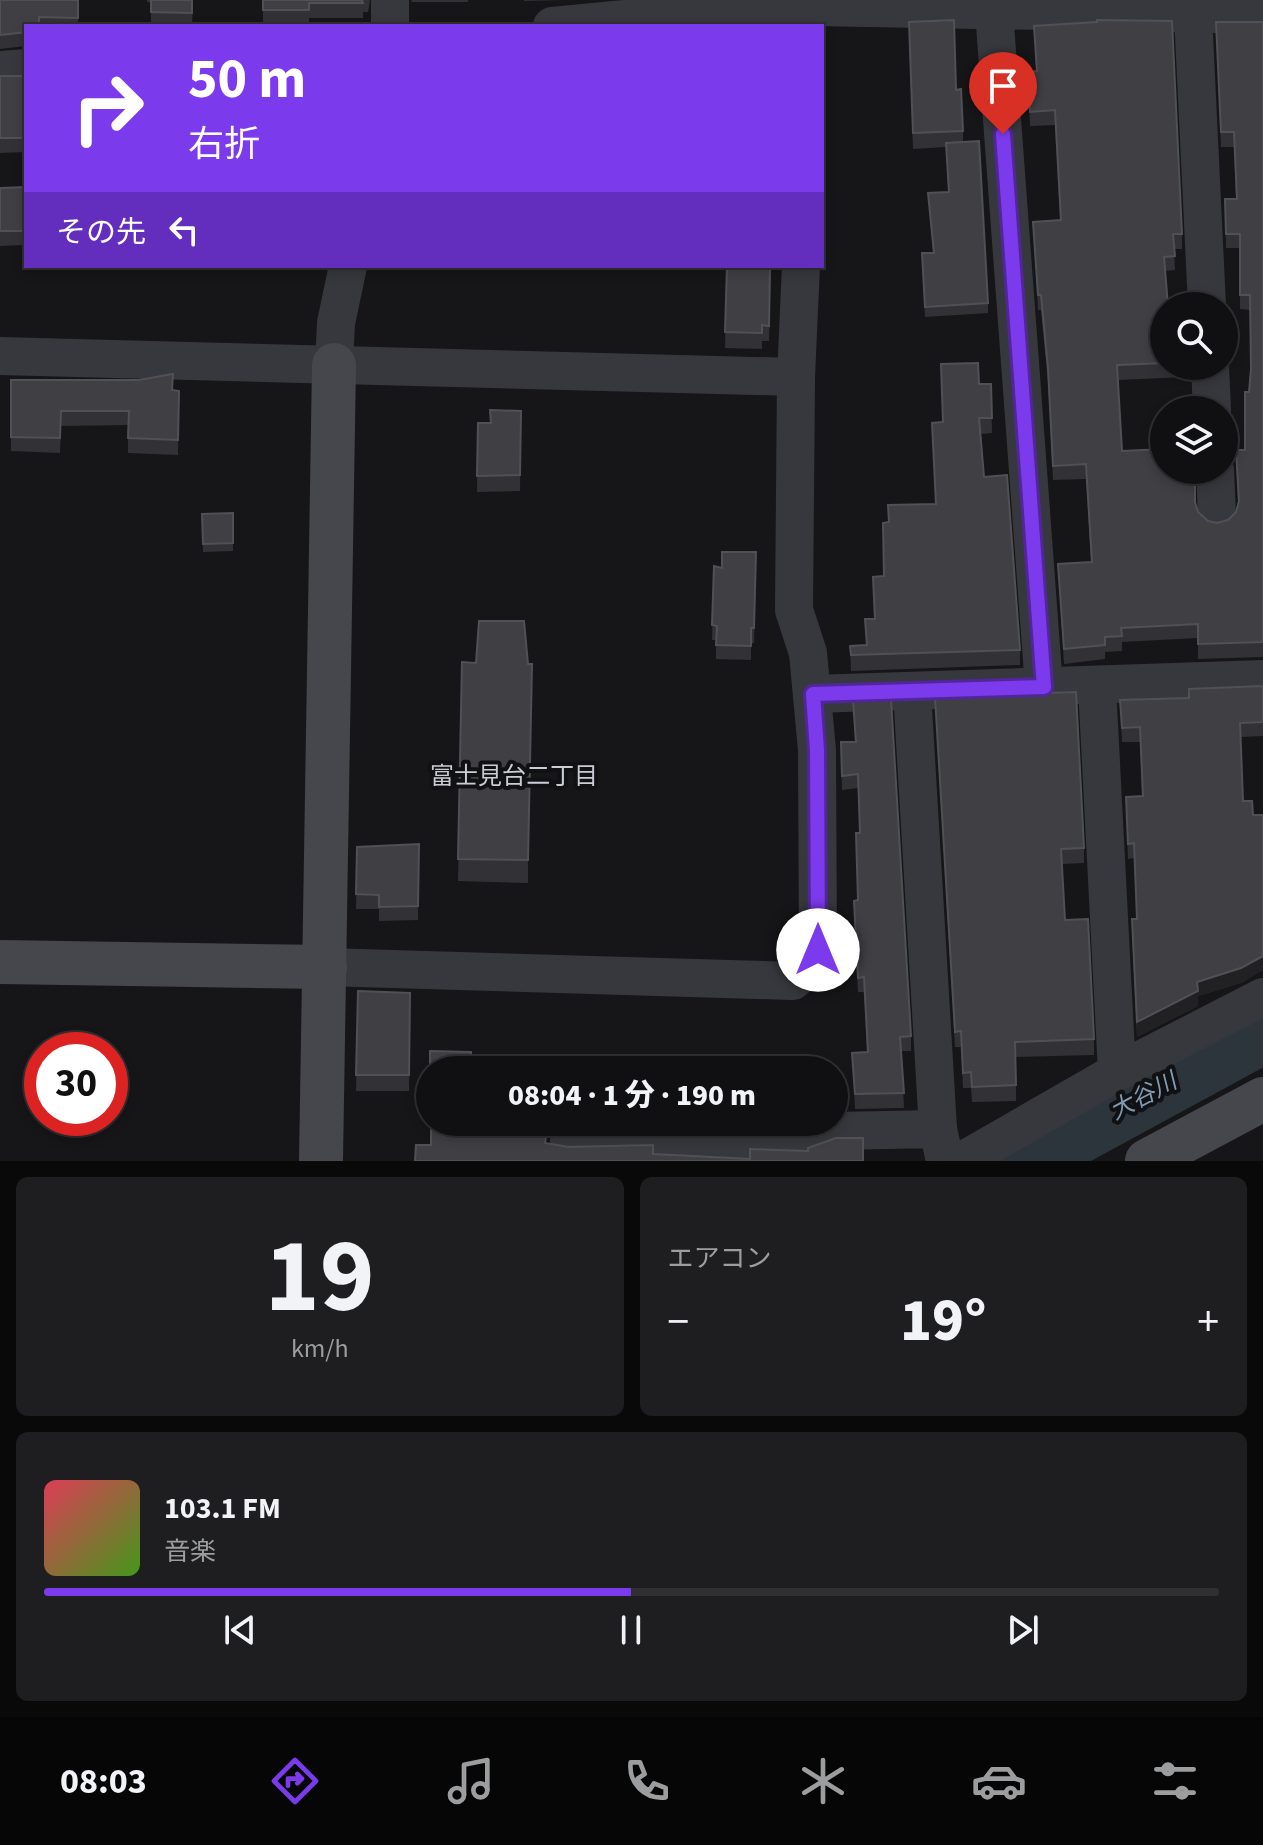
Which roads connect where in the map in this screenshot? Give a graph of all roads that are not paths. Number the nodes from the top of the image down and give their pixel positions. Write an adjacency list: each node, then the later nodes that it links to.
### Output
1 (390, 0): 6 (street)
2 (1255, 10): 5 (street)
3 (813, 11): 4 (street); 7 (street)
4 (994, 11): 5 (street); 20 (street)
5 (1193, 14): 12 (street)
6 (390, 24)
7 (573, 24)
8 (24, 68): 9 (street)
9 (0, 70)
10 (348, 268): 14 (street)
11 (801, 268): 15 (street)
12 (1206, 292)
13 (0, 356): 14 (street)
14 (334, 365): 15 (street); 24 (street)
15 (796, 377): 22 (street)
16 (1216, 484): 17 (street)
17 (1217, 516)
18 (1263, 679): 19 (street)
19 (1097, 686): 20 (street); 26 (street)
20 (1044, 687): 21 (street)
21 (912, 691): 22 (street); 29 (street)
22 (813, 694): 24 (street)
23 (0, 962): 24 (street)
24 (325, 967): 30 (street)
25 (1263, 997): 26 (street)
26 (1117, 1072): 31 (street)
27 (1263, 1099): 32 (street)
28 (569, 1140): 29 (street)
29 (941, 1145)
30 (321, 1161)
31 (962, 1161)
32 (1147, 1161)

